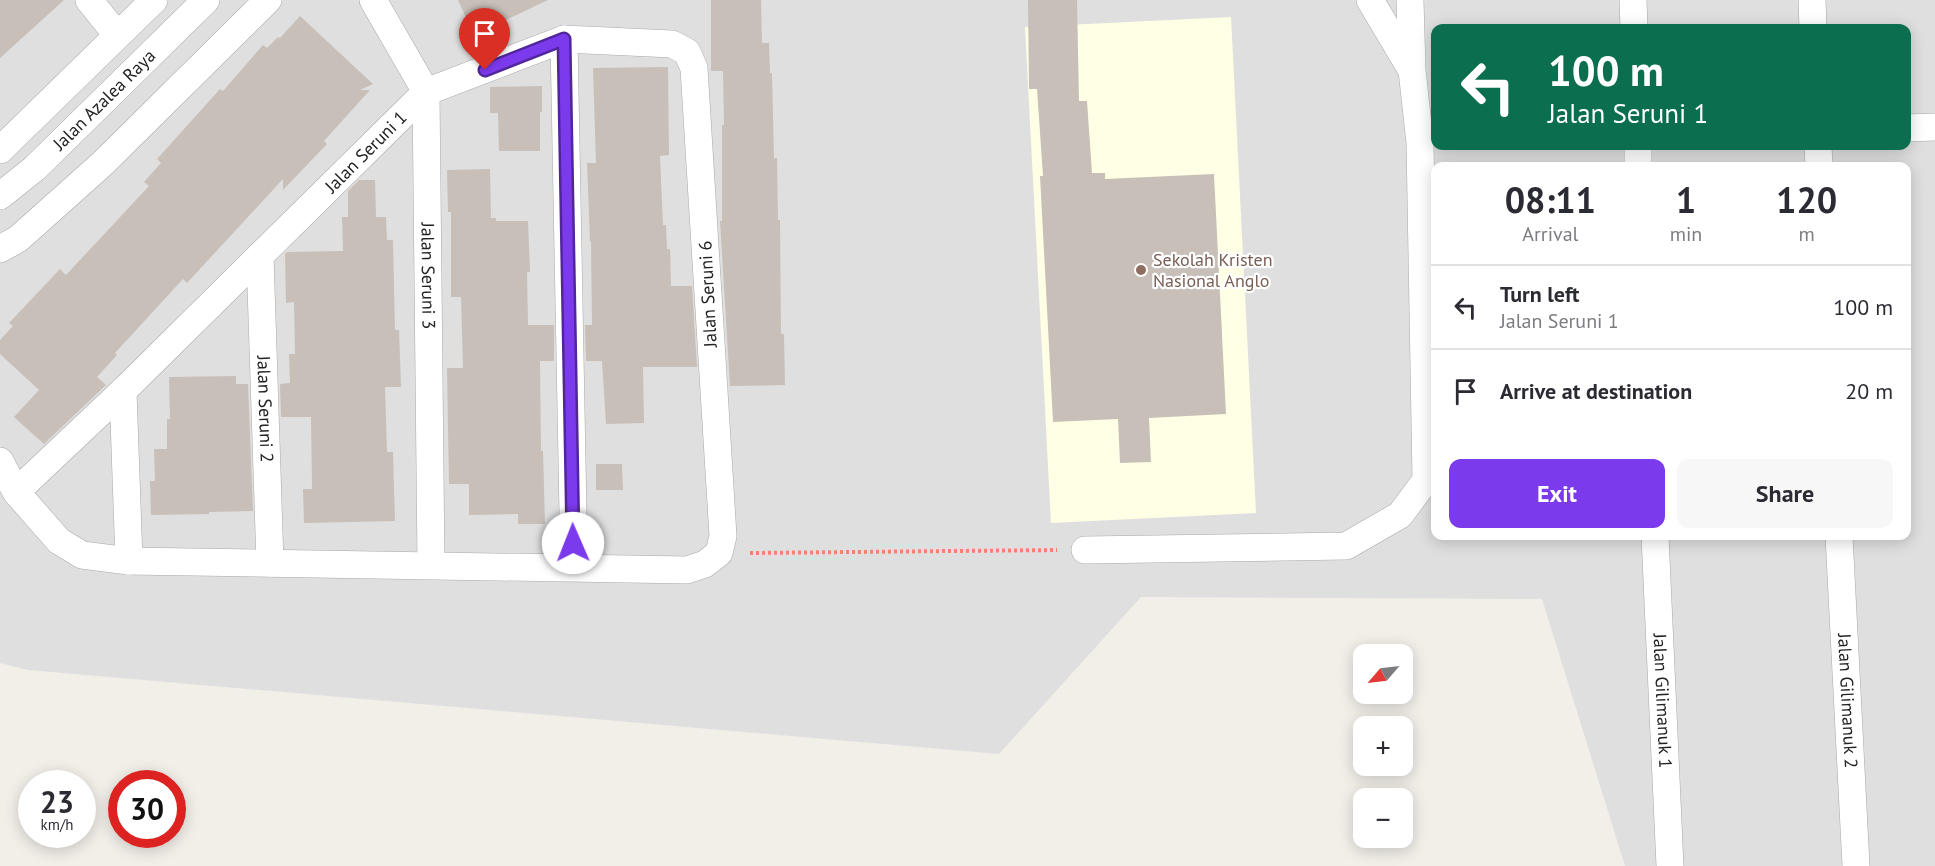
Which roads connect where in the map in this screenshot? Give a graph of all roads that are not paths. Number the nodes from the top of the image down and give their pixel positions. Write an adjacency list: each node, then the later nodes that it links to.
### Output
1 (89, 0): 13 (street)
2 (154, 0): 13 (street, Jalan Azalea Raya)
3 (206, 0): 22 (street, Jalan Azalea Raya)
4 (268, 0): 23 (street)
5 (373, 0): 17 (street, Jalan Seruni 3)
6 (1370, 0): 16 (street)
7 (1396, 0): 16 (street)
8 (1410, 0): 16 (street)
9 (1633, 0): 11 (street)
10 (1812, 0): 12 (street)
11 (1634, 24)
12 (1813, 24)
13 (117, 35): 21 (street, Jalan Azalea Raya)
14 (564, 39): 15 (street, Jalan Seruni 1); 17 (street, Jalan Seruni 1); 34 (street)
15 (672, 45): 34 (street, Jalan Seruni 6)
16 (1412, 70): 20 (street)
17 (426, 92): 24 (street, Jalan Seruni 1); 33 (street, Jalan Seruni 3)
18 (1935, 127): 19 (street)
19 (1911, 128)
20 (1428, 143): 30 (street)
21 (0, 150)
22 (0, 196)
23 (0, 249)
24 (260, 256): 25 (street, Jalan Seruni 1); 32 (street, Jalan Seruni 2)
25 (123, 392): 27 (street, Jalan Seruni 1); 31 (street)
26 (0, 461): 27 (street)
27 (16, 492): 31 (street)
28 (1655, 540): 35 (street, Jalan Gilimanuk 1)
29 (1839, 540): 36 (street, Jalan Gilimanuk 2)
30 (1085, 550)
31 (129, 561): 32 (street)
32 (270, 563): 33 (street)
33 (431, 565): 34 (street)
34 (574, 567)
35 (1670, 866)
36 (1856, 866)

